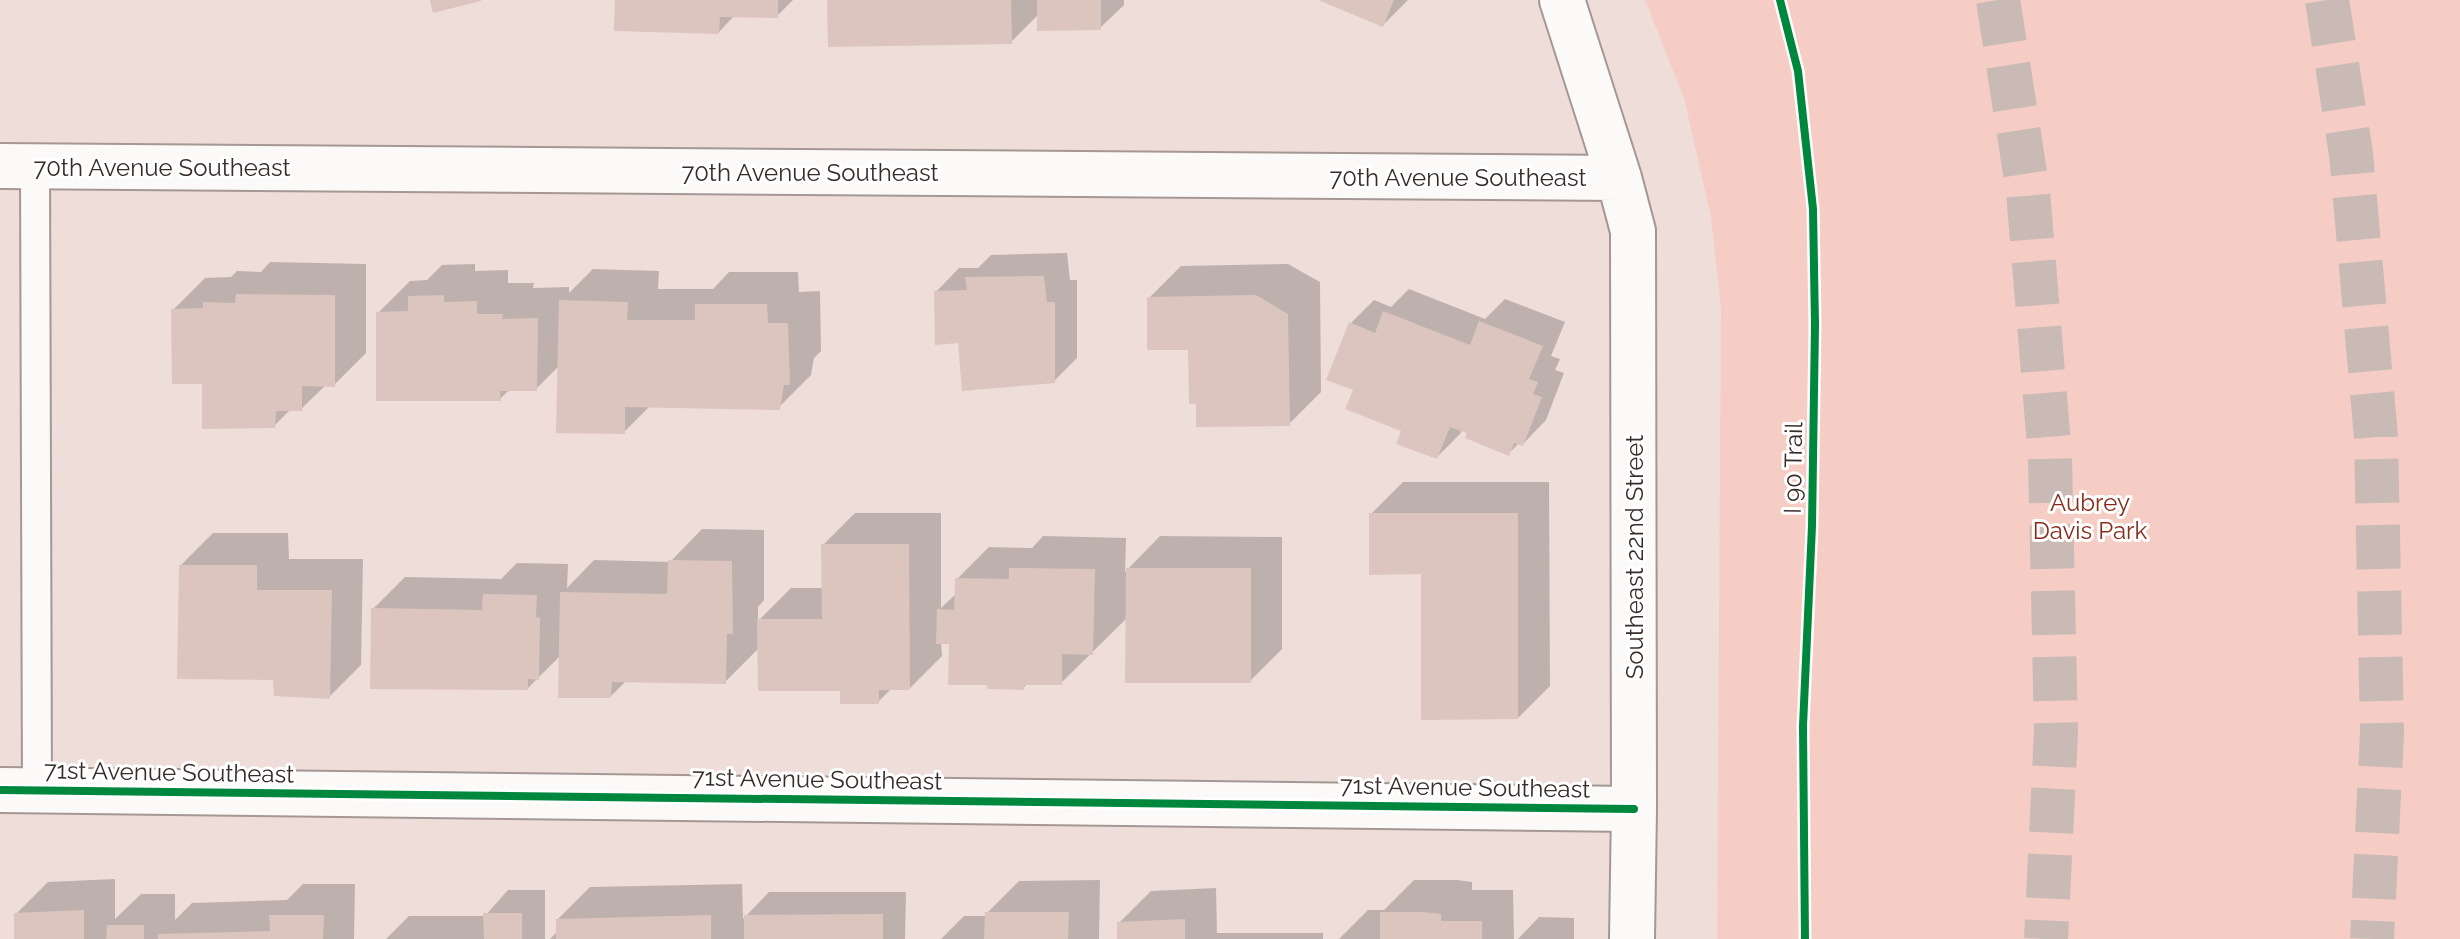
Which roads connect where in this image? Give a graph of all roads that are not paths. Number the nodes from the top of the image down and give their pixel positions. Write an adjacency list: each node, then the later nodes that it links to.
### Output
1 (1562, 0): 3 (street, Southeast 22nd Street)
2 (17, 166): 3 (street, 70th Avenue Southeast); 4 (lane)
3 (1619, 178): 5 (street, Southeast 22nd Street)
4 (18, 790): 5 (street, 71st Avenue Southeast)
5 (1634, 809): 6 (street, Southeast 22nd Street)
6 (1632, 939)

